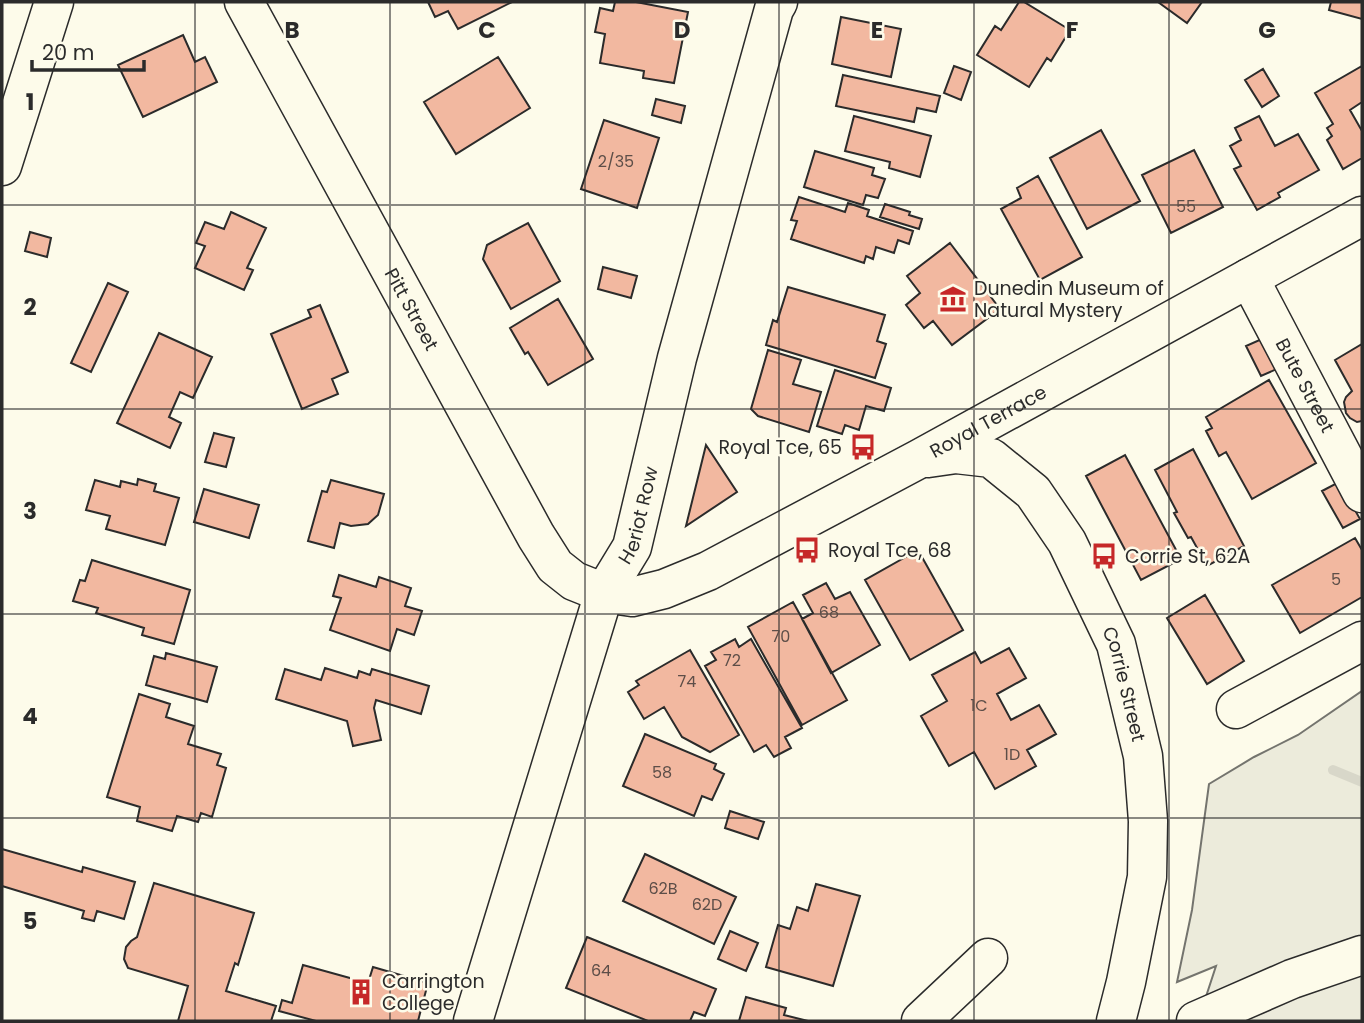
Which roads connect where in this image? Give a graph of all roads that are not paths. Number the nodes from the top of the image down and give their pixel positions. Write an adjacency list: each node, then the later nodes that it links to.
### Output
1 (54, 2): 4 (street)
2 (244, 2): 9 (street, Pitt Street)
3 (778, 2): 9 (street, Heriot Row)
4 (2, 166)
5 (1362, 216): 6 (street, Royal Terrace)
6 (1249, 278): 7 (street, Royal Terrace); 8 (street, Bute Street)
7 (919, 459): 9 (street, Royal Terrace); 16 (street, Corrie Street)
8 (1362, 493)
9 (604, 593): 14 (street, Heriot Row)
10 (1362, 641): 11 (street)
11 (1236, 709)
12 (1362, 955): 17 (street)
13 (988, 958): 15 (street)
14 (483, 1019)
15 (921, 1021)
16 (1116, 1021)
17 (1196, 1021)

